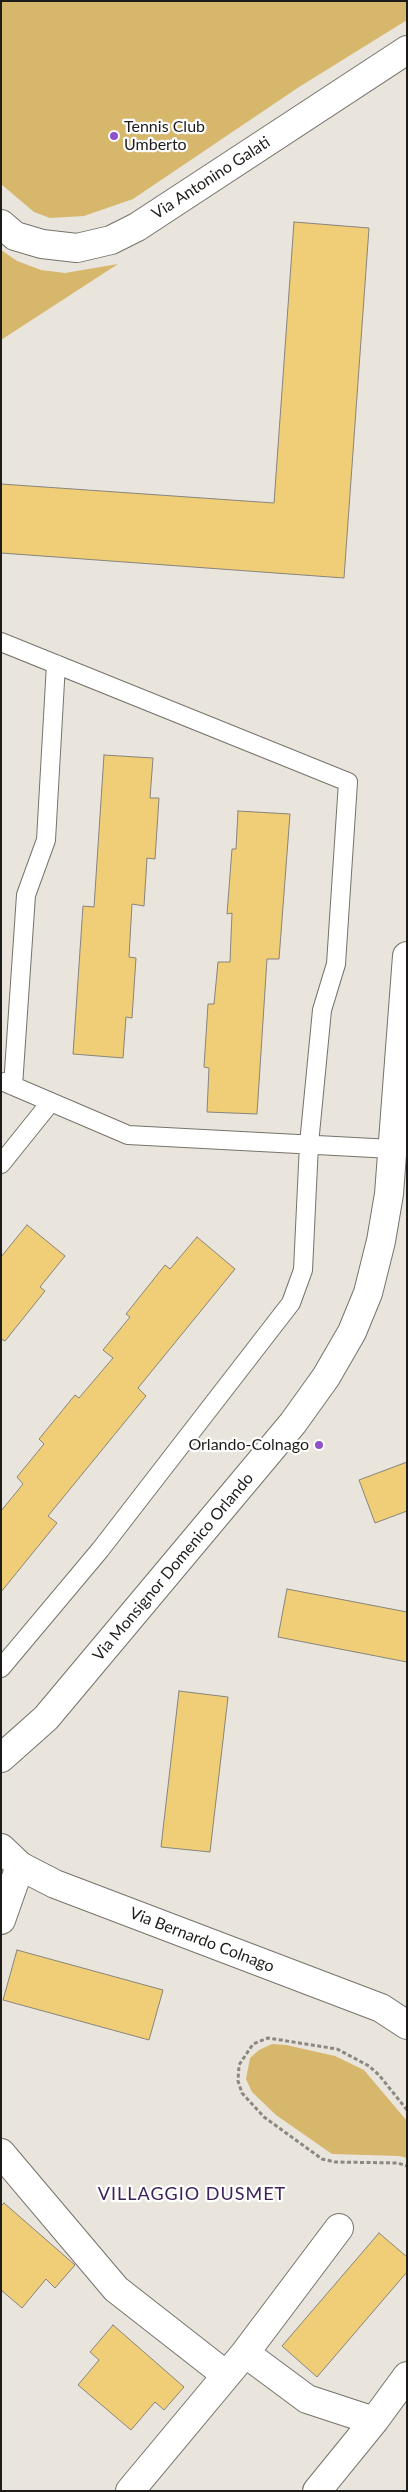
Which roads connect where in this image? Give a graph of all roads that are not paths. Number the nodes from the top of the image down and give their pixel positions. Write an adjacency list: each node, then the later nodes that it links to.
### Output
1 (407, 50): 2 (street, Via Antonino Galati)
2 (1, 224)
3 (1, 642): 4 (lane)
4 (56, 664): 6 (lane); 8 (lane)
5 (407, 956): 9 (street, Via Monsignor Domenico Orlando)
6 (7, 1083): 7 (lane)
7 (50, 1103): 8 (lane); 10 (lane)
8 (309, 1144): 9 (lane); 11 (lane)
9 (392, 1149): 12 (street, Via Monsignor Domenico Orlando)
10 (1, 1164)
11 (1, 1668)
12 (1, 1758)
13 (11, 1857): 14 (street); 15 (street, Via Bernardo Colnago)
14 (1, 1920)
15 (407, 2025)
16 (1, 2153): 19 (street)
17 (339, 2228): 18 (street)
18 (245, 2353): 19 (street); 21 (street)
19 (226, 2375): 22 (street)
20 (407, 2376): 21 (street)
21 (374, 2421): 23 (street)
22 (130, 2491)
23 (317, 2491)

